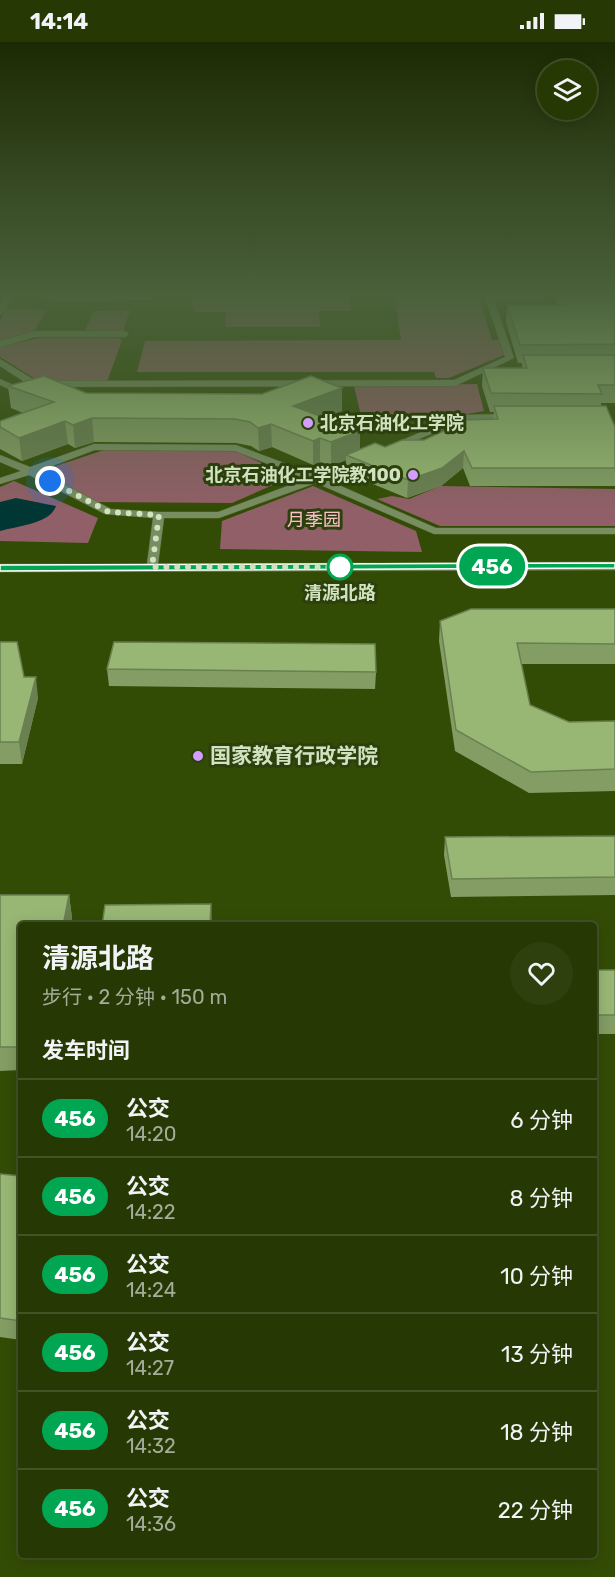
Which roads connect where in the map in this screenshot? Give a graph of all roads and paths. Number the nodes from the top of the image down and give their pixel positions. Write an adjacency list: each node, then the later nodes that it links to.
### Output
1 (6, 366): 6 (street)
2 (494, 366): 4 (street)
3 (510, 368): 4 (street)
4 (487, 369): 6 (street)
5 (0, 382): 6 (street)
6 (34, 384)
7 (521, 417): 10 (street)
8 (0, 458): 9 (street)
9 (30, 471): 10 (street); 11 (street); 12 (street)
10 (316, 479): 12 (street); 13 (street)
11 (0, 481)
12 (159, 515): 15 (street)
13 (615, 531)
14 (615, 566): 15 (street)
15 (152, 567): 16 (street)
16 (0, 568)

